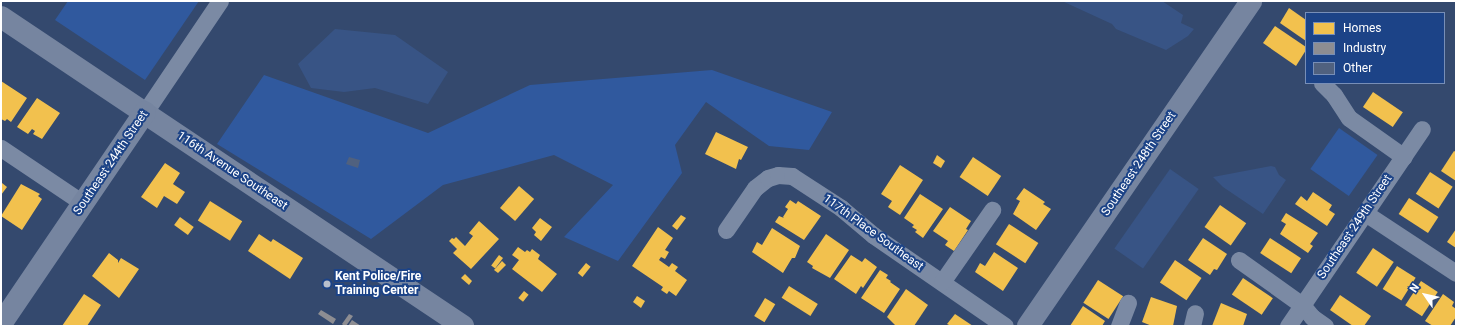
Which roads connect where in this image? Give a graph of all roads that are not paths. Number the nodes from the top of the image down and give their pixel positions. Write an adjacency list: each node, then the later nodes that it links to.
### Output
1 (220, 1): 5 (street, Southeast 244th Street)
2 (1251, 1): 21 (street, Southeast 248th Street)
3 (1, 17): 5 (street, 116th Avenue Southeast)
4 (1323, 84): 8 (street)
5 (145, 112): 9 (street, Southeast 244th Street); 19 (street, 116th Avenue Southeast)
6 (1422, 129): 8 (street, Southeast 249th Street)
7 (1, 148): 9 (street)
8 (1404, 157): 11 (street, Southeast 249th Street)
9 (84, 203): 18 (street, Southeast 244th Street)
10 (992, 210): 15 (street)
11 (1365, 212): 14 (street); 17 (street, Southeast 249th Street)
12 (726, 230): 15 (street, 117th Place Southeast)
13 (1239, 260): 17 (street)
14 (1456, 273)
15 (942, 282): 20 (street, 117th Place Southeast)
16 (1128, 303): 22 (street)
17 (1302, 305): 23 (street, Southeast 249th Street); 24 (street)
18 (1, 324)
19 (463, 326)
20 (1005, 326)
21 (1028, 326)
22 (1119, 326)
23 (1288, 326)
24 (1325, 326)

